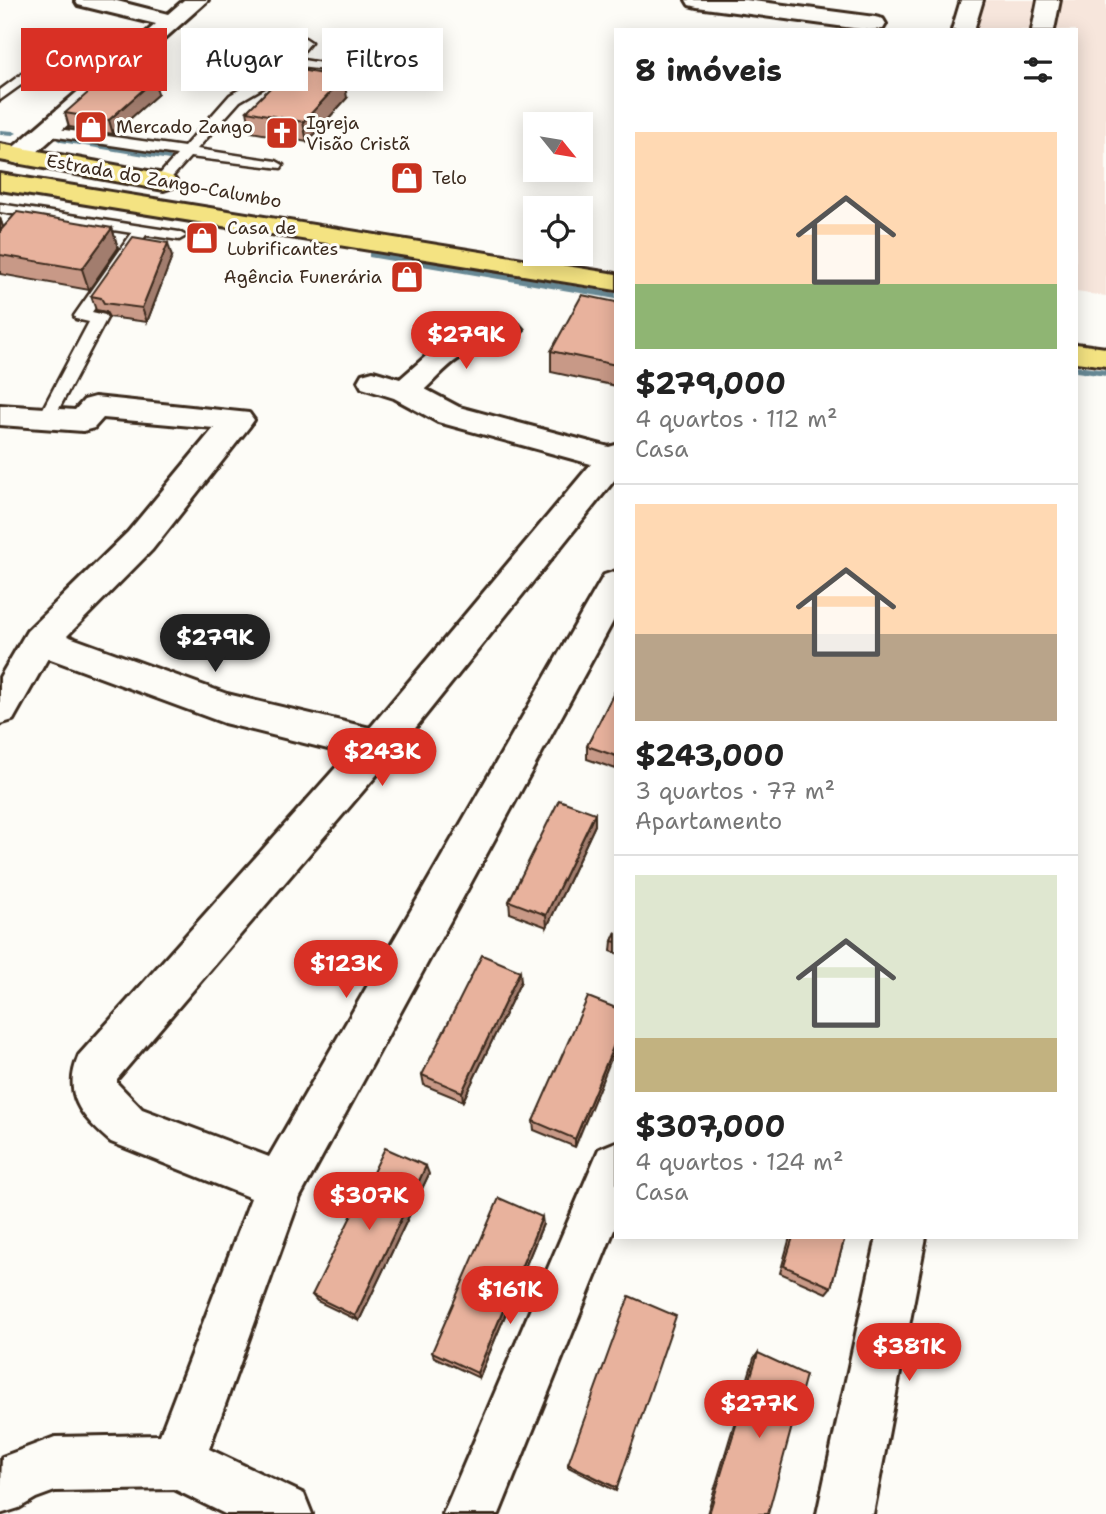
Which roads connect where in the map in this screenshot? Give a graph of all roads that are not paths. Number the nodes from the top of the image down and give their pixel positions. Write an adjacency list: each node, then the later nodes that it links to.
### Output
1 (86, 0): 7 (street)
2 (197, 0): 7 (street)
3 (697, 0): 8 (street)
4 (884, 0): 8 (street)
5 (972, 0): 9 (street)
6 (1049, 0): 10 (street)
7 (171, 21): 14 (street)
8 (874, 27)
9 (964, 28)
10 (1044, 28)
11 (21, 79): 13 (lane)
12 (247, 91): 15 (lane)
13 (0, 96)
14 (44, 131): 15 (lane); 16 (street)
15 (185, 152): 17 (lane); 19 (lane)
16 (9, 154): 19 (main road, Estrada do Zango-Calumbo)
17 (276, 165)
18 (0, 182): 21 (main road, Estrada do Zango-Calumbo)
19 (160, 182): 20 (main road, Estrada do Zango-Calumbo)
20 (187, 186)
21 (50, 190): 23 (lane); 31 (main road, Estrada do Zango-Calumbo)
22 (0, 208): 23 (lane)
23 (31, 213): 24 (lane); 25 (lane)
24 (18, 227)
25 (142, 230): 26 (lane); 40 (lane)
26 (179, 236)
27 (509, 239): 28 (main road)
28 (523, 242)
29 (593, 253): 30 (main road)
30 (614, 257)
31 (614, 282)
32 (508, 330): 38 (street)
33 (1078, 331): 34 (main road)
34 (1106, 336)
35 (1078, 353): 36 (main road)
36 (1106, 357)
37 (373, 381): 38 (street)
38 (405, 391): 41 (street)
39 (0, 415): 40 (street)
40 (46, 418): 43 (street)
41 (614, 458): 45 (street)
42 (614, 588): 47 (street)
43 (40, 641): 44 (street); 45 (street)
44 (0, 709)
45 (378, 746): 47 (street)
46 (614, 1171): 52 (street)
47 (280, 1185): 49 (street)
48 (902, 1239): 53 (street)
49 (177, 1462): 50 (street); 51 (street)
50 (0, 1489)
51 (284, 1514)
52 (471, 1514)
53 (845, 1514)

